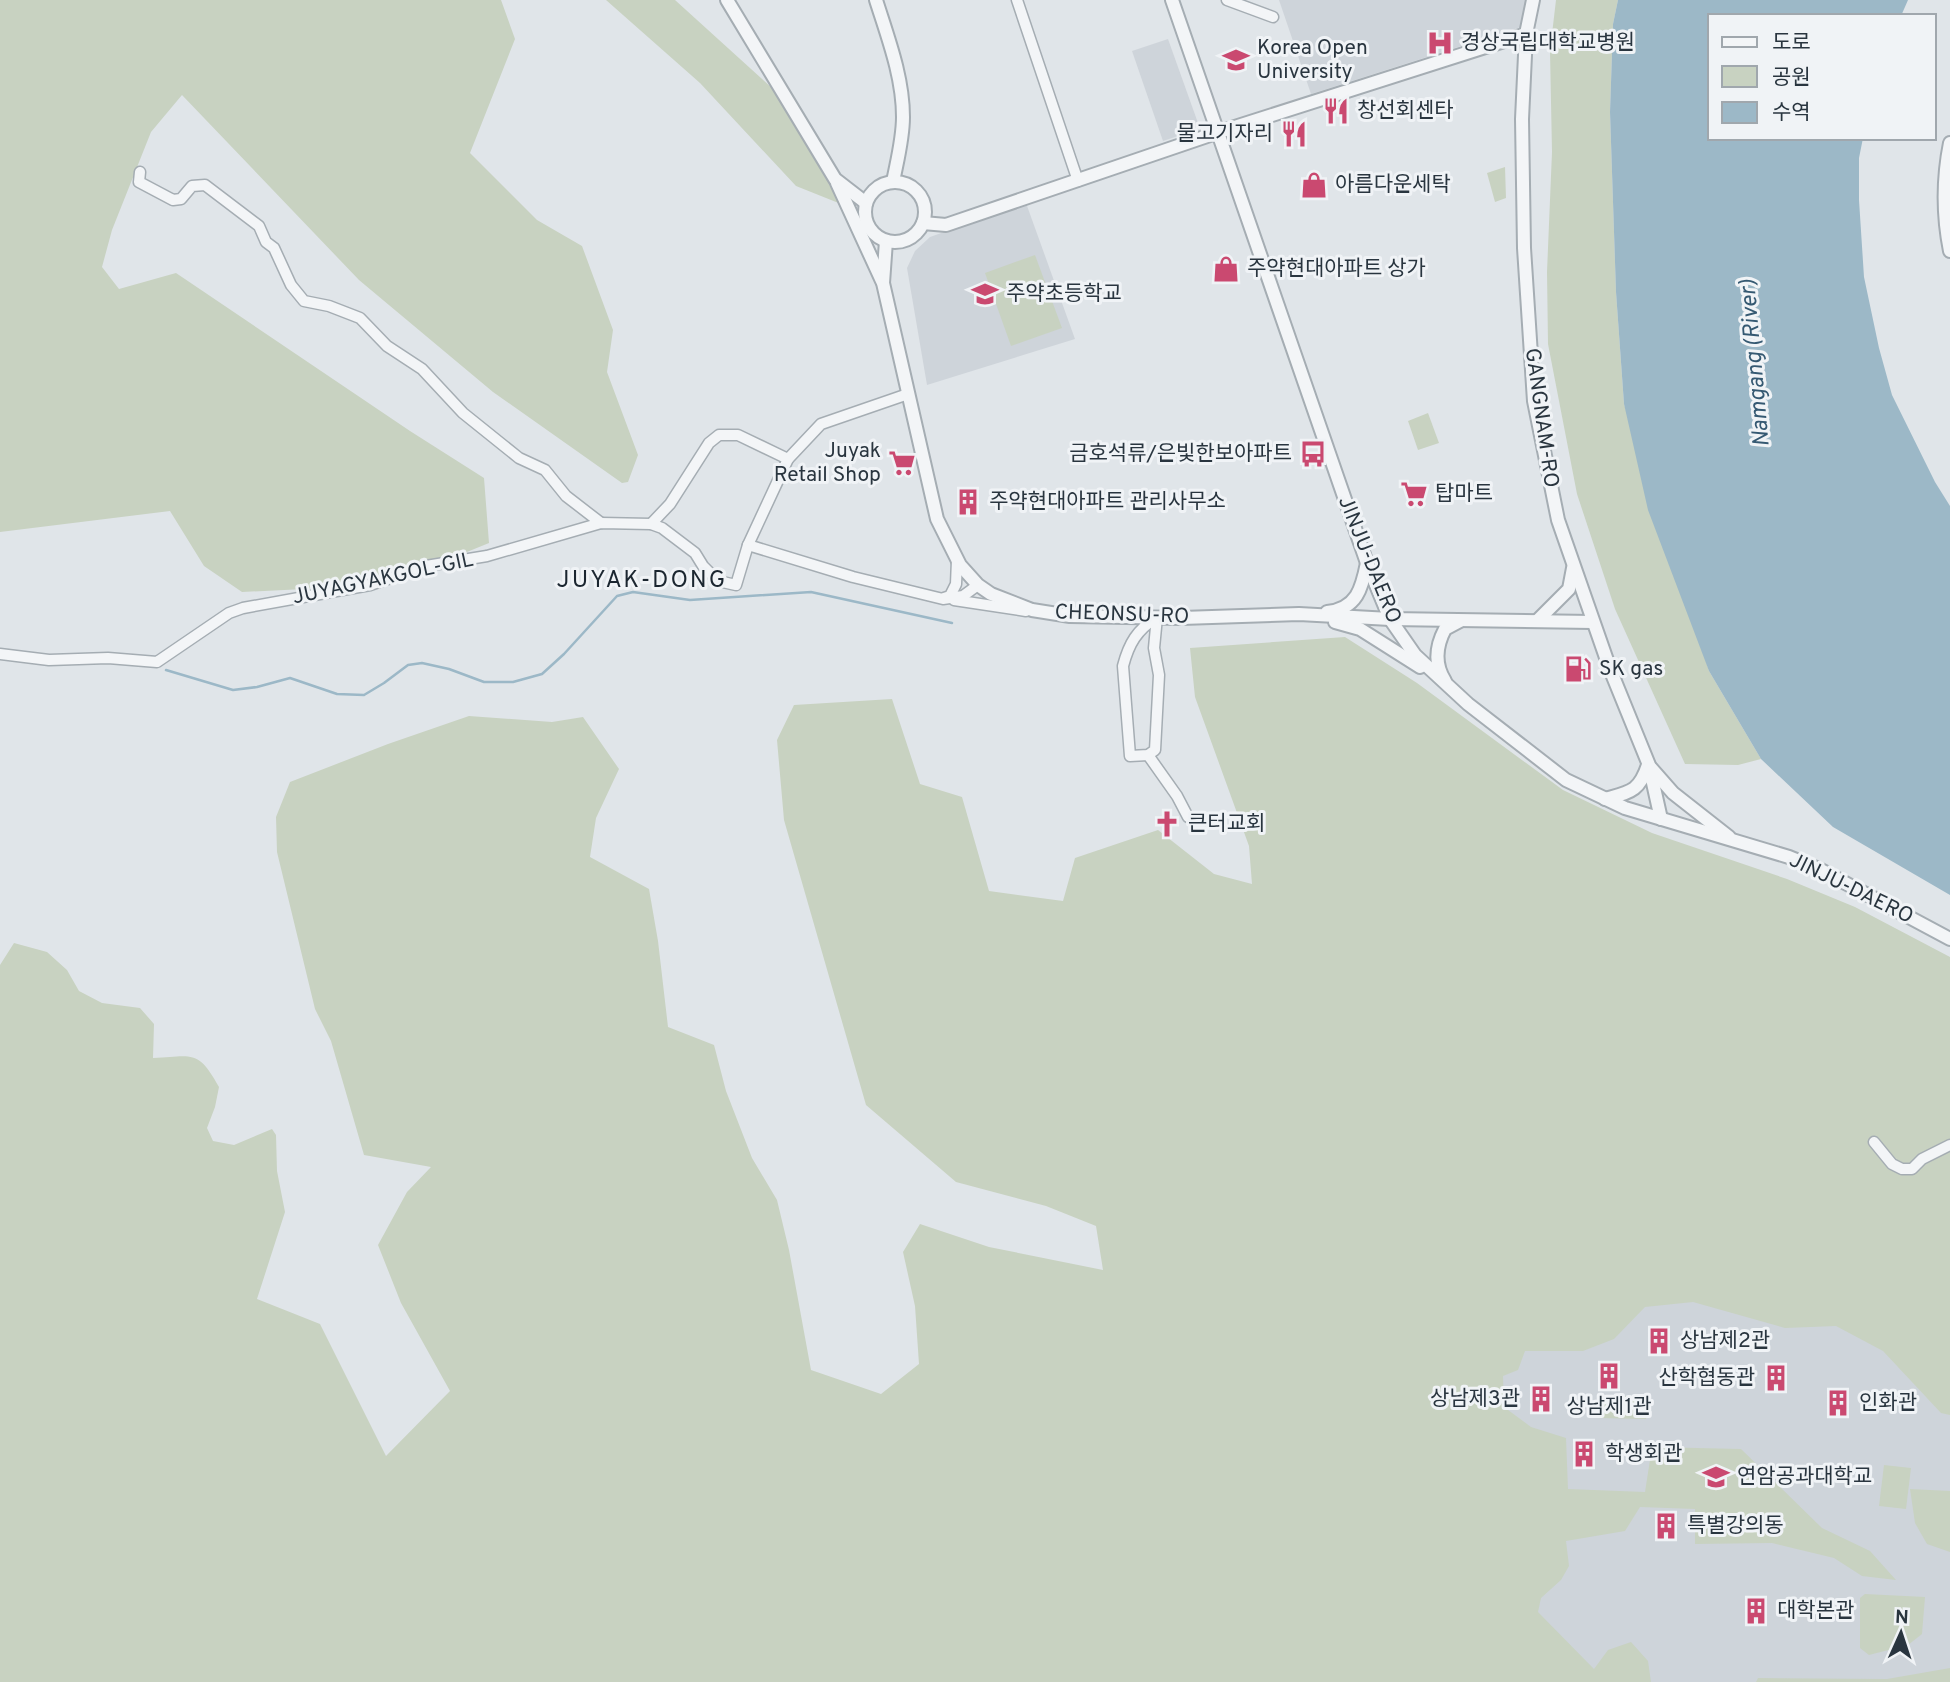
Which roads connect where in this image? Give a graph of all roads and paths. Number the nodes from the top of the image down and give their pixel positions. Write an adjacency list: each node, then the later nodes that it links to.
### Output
1 (727, 0): 12 (street)
2 (876, 0): 14 (street)
3 (1017, 0): 13 (street)
4 (1172, 0): 9 (street, JINJU-DAERO)
5 (1227, 0): 7 (street)
6 (1533, 0): 8 (street, GANGNAM-RO)
7 (1273, 17)
8 (1526, 34): 9 (street); 28 (street, GANGNAM-RO)
9 (1219, 132): 13 (street); 27 (street, JINJU-DAERO)
10 (1950, 146): 16 (street)
11 (140, 172): 23 (street)
12 (835, 179): 15 (street); 20 (street)
13 (1078, 181): 17 (street)
14 (892, 182): 15 (street); 17 (street)
15 (866, 203): 18 (street)
16 (1948, 220): 19 (street)
17 (923, 223): 18 (street)
18 (886, 241): 20 (street, CHEONSU-RO)
19 (1950, 251)
20 (883, 283): 21 (street, CHEONSU-RO)
21 (908, 394): 22 (street); 26 (street, CHEONSU-RO)
22 (788, 459): 24 (street); 25 (street)
23 (601, 523): 24 (street, JUYAGYAKGOL-GIL); 38 (street, JUYAGYAKGOL-GIL)
24 (651, 524): 25 (street)
25 (748, 545): 30 (street)
26 (957, 560): 29 (street, CHEONSU-RO); 30 (street)
27 (1367, 563): 31 (street); 34 (street, JINJU-DAERO)
28 (1573, 568): 36 (street); 37 (street, GANGNAM-RO)
29 (978, 584): 30 (street); 32 (street, CHEONSU-RO)
30 (943, 599): 32 (street)
31 (1299, 614): 33 (street, CHEONSU-RO); 34 (street, CHEONSU-RO); 39 (street)
32 (1070, 616): 33 (street, CHEONSU-RO)
33 (1157, 617): 40 (street); 40 (street)
34 (1390, 619): 35 (street, CHEONSU-RO); 39 (street, JINJU-DAERO)
35 (1464, 620): 36 (street, CHEONSU-RO); 39 (street)
36 (1536, 621): 37 (street, CHEONSU-RO)
37 (1593, 622): 41 (street, GANGNAM-RO)
38 (1, 654)
39 (1451, 690): 42 (street, JINJU-DAERO)
40 (1148, 755): 43 (street)
41 (1648, 765): 42 (street); 44 (street, GANGNAM-RO); 45 (street)
42 (1605, 799): 44 (street, JINJU-DAERO)
43 (1188, 817)
44 (1661, 818): 45 (street, JINJU-DAERO)
45 (1735, 841): 46 (street, JINJU-DAERO)
46 (1950, 939)
47 (1874, 1142): 48 (street)
48 (1950, 1145)

